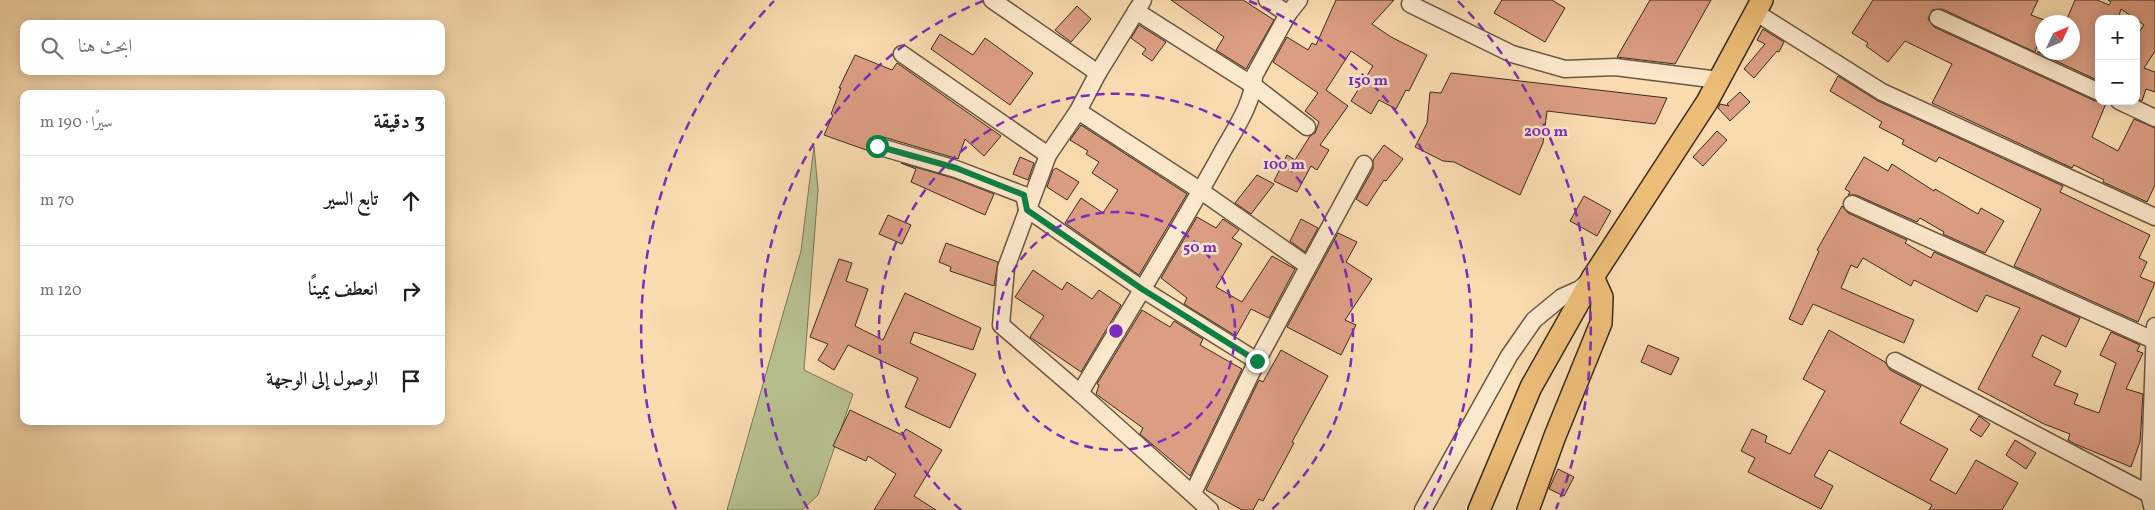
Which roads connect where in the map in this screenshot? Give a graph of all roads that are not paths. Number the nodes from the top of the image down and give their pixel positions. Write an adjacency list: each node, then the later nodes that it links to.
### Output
1 (992, 0): 10 (street)
2 (1267, 0): 7 (street)
3 (1299, 0): 7 (street)
4 (1410, 4): 11 (street)
5 (1139, 6): 10 (street); 12 (street)
6 (1759, 6): 11 (main road); 24 (street)
7 (1288, 14): 12 (street)
8 (1938, 18): 13 (street)
9 (902, 54): 19 (street)
10 (1098, 73): 15 (street)
11 (1719, 80): 26 (main road)
12 (1254, 86): 17 (street); 21 (street)
13 (2095, 90)
14 (2127, 105): 16 (street)
15 (1078, 111): 19 (street); 21 (street)
16 (2155, 118)
17 (1307, 127)
18 (877, 146): 23 (street)
19 (1048, 156): 23 (street)
20 (1364, 164): 25 (street)
21 (1201, 190): 25 (street); 27 (street)
22 (1852, 204): 28 (street)
23 (1027, 210): 27 (street); 31 (street)
24 (2155, 217)
25 (1308, 266): 30 (street)
26 (1593, 277): 35 (street); 36 (main road); 37 (main road)
27 (1142, 289): 30 (street); 31 (street)
28 (2154, 333): 33 (street)
29 (1895, 360): 33 (street)
30 (1257, 361): 32 (street)
31 (1080, 393): 32 (street)
32 (1193, 493): 34 (street)
33 (2152, 493): 38 (street)
34 (1210, 510)
35 (1423, 510)
36 (1479, 510)
37 (1528, 510)
38 (2153, 510)

